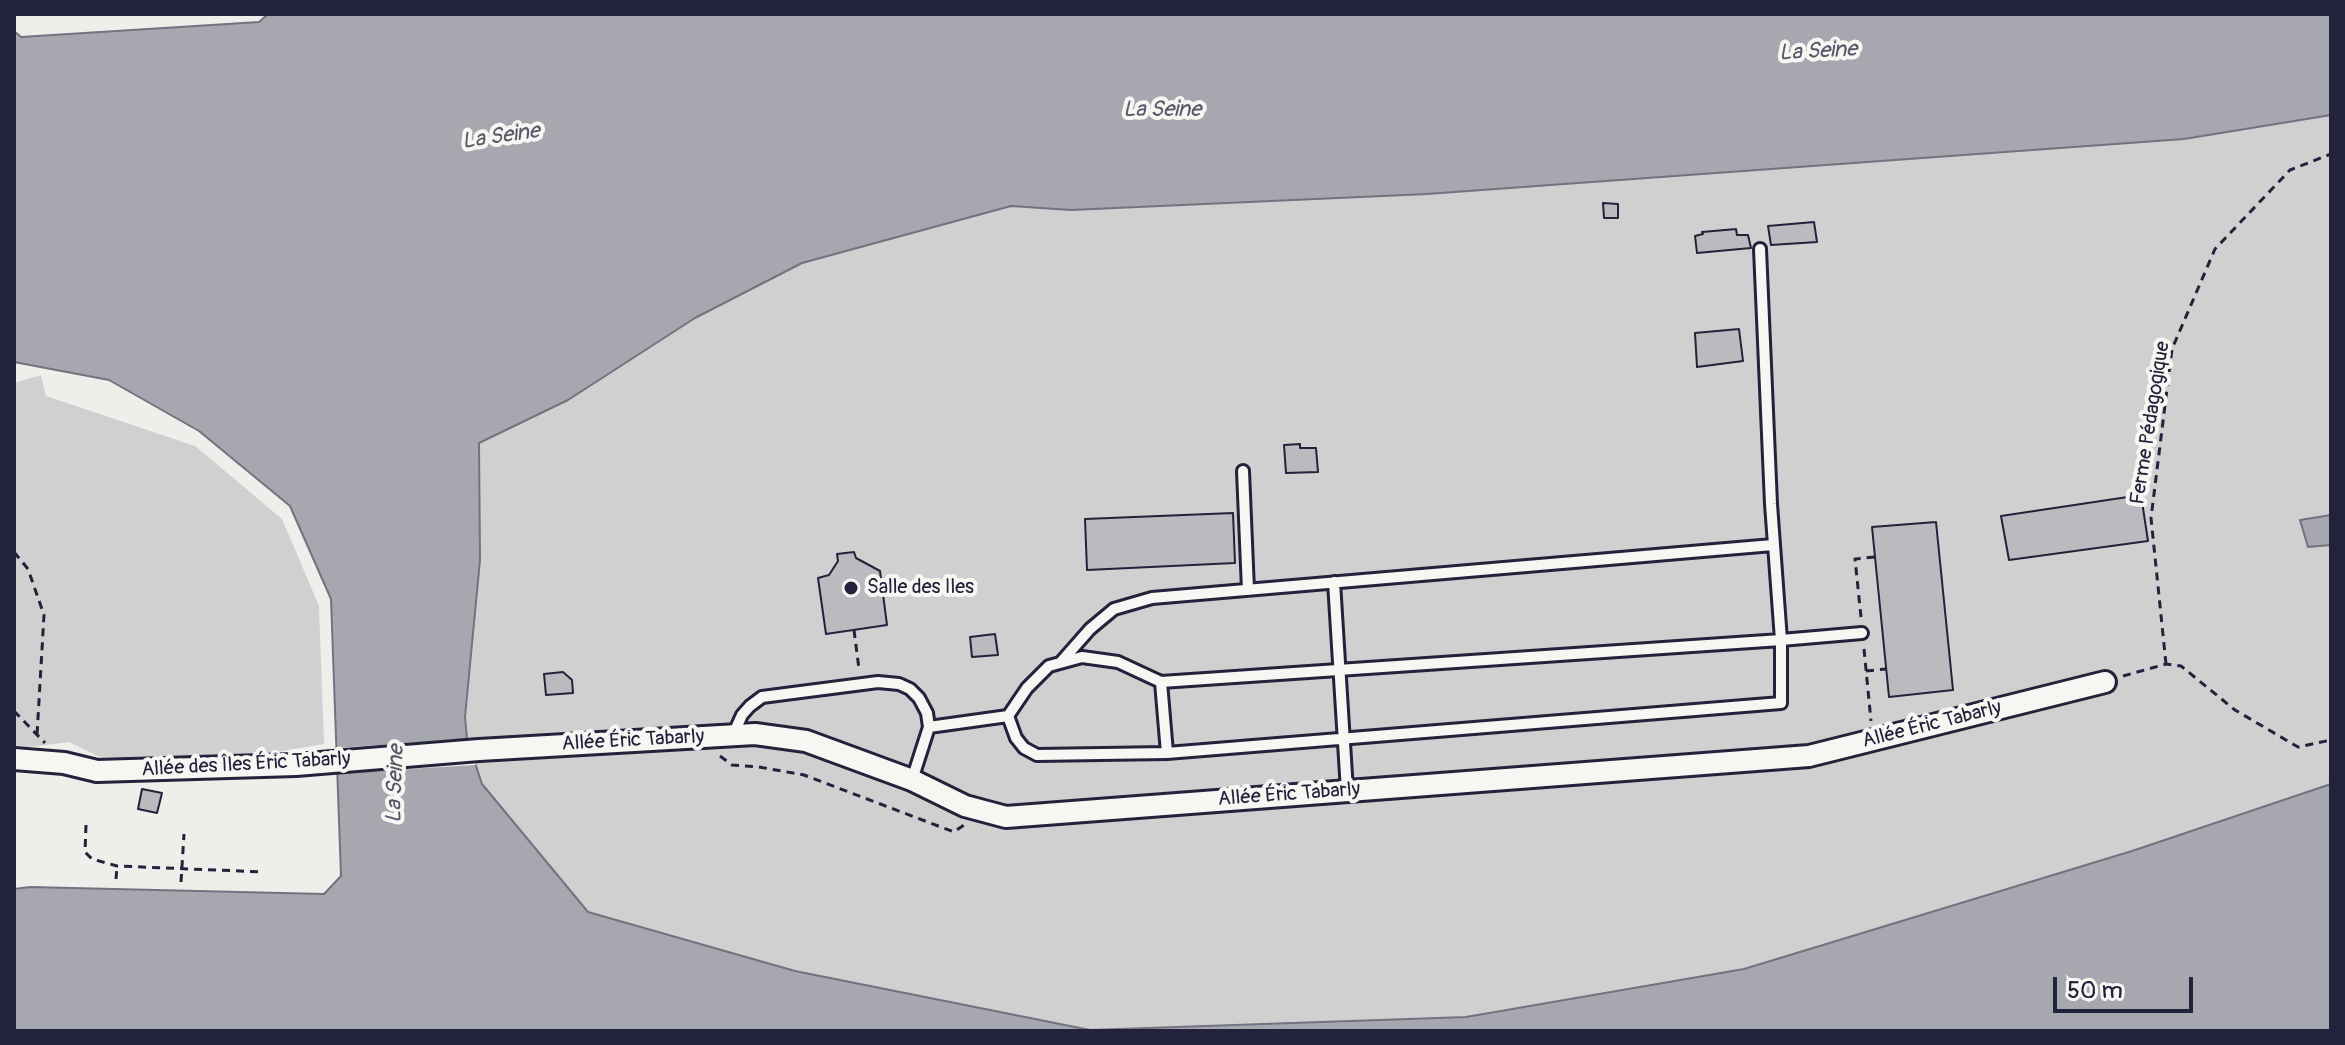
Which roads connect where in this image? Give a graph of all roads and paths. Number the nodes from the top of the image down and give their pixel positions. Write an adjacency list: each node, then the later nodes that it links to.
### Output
1 (2331, 154): 12 (path, Ferme Pédagogique)
2 (1760, 249): 4 (lane)
3 (1243, 471): 7 (lane)
4 (1773, 545): 6 (lane); 10 (lane)
5 (14, 552): 22 (path)
6 (1334, 582): 7 (lane); 14 (lane)
7 (1248, 590): 11 (lane)
8 (854, 630): 18 (path)
9 (1862, 633): 10 (lane)
10 (1781, 640): 14 (lane); 24 (lane)
11 (1059, 663): 16 (lane); 20 (lane)
12 (2166, 664): 17 (path); 25 (path)
13 (1886, 669): 15 (path)
14 (1341, 670): 16 (lane); 24 (lane)
15 (1866, 671)
16 (1161, 682): 28 (lane)
17 (2105, 682): 32 (street, Allée Éric Tabarly)
18 (861, 684): 21 (lane); 23 (lane)
19 (14, 711): 22 (path)
20 (1008, 716): 21 (lane); 28 (lane)
21 (929, 727): 31 (lane)
22 (37, 735): 30 (path)
23 (733, 735): 27 (street, Allée Éric Tabarly); 31 (street, Allée Éric Tabarly)
24 (1345, 739): 28 (lane); 32 (lane)
25 (2331, 740)
26 (710, 749): 33 (path)
27 (479, 750): 30 (street, Allée des Îles Éric Tabarly)
28 (1167, 753)
29 (14, 759): 30 (street, Allée des Îles Éric Tabarly)
30 (64, 763)
31 (912, 780): 33 (street, Allée Éric Tabarly)
32 (1347, 791): 33 (street, Allée Éric Tabarly)
33 (983, 811)
34 (86, 825): 36 (path)
35 (184, 834): 37 (path)
36 (117, 866): 37 (path); 39 (path)
37 (182, 868): 38 (path); 40 (path)
38 (264, 872)
39 (116, 879)
40 (181, 882)

